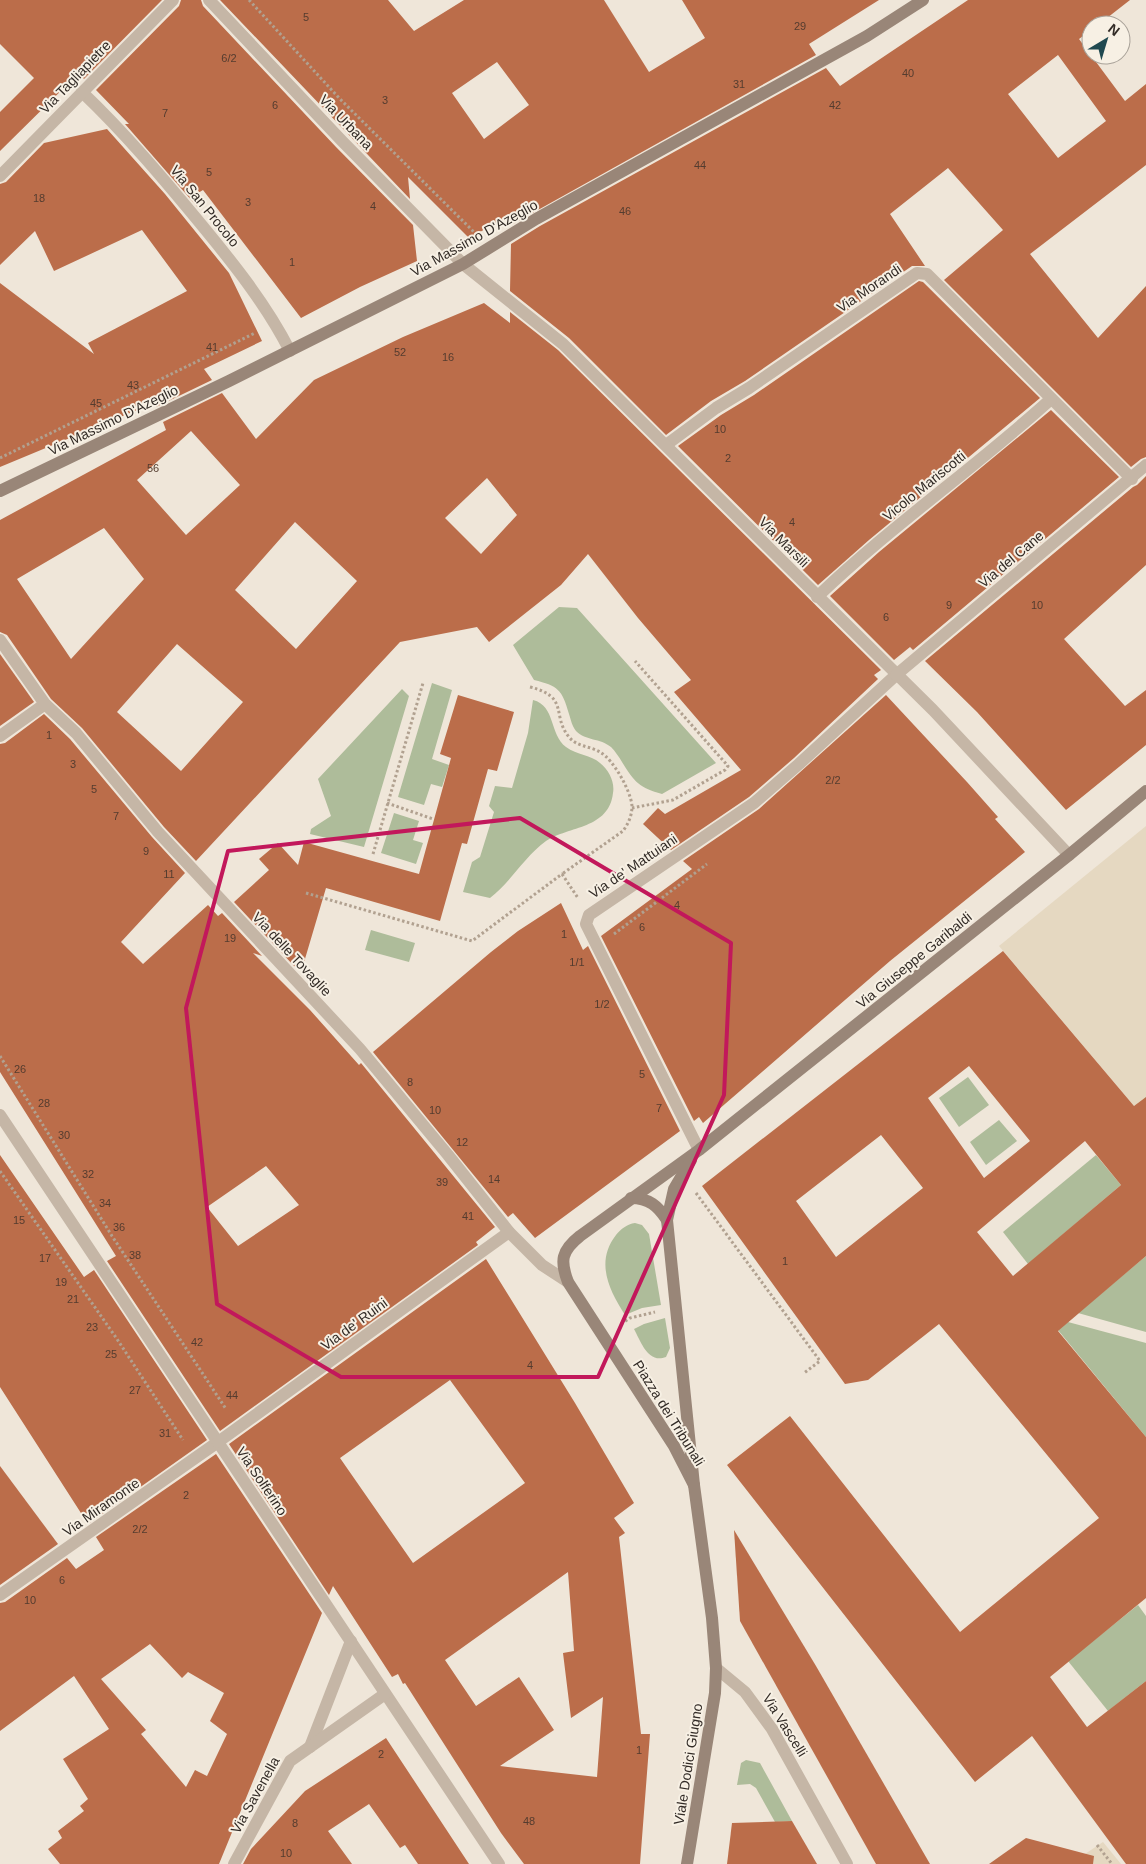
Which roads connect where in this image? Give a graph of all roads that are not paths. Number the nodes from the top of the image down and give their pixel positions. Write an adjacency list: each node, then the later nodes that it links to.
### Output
1 (172, 0): 4 (street, Via Tagliapietre)
2 (209, 0): 6 (street, Via Urbana)
3 (923, 0): 6 (street, Via Massimo D'Azeglio)
4 (82, 92): 5 (street, Via Tagliapietre); 7 (street, Via San Procolo)
5 (0, 176)
6 (463, 264): 7 (street, Via Massimo D'Azeglio); 9 (street, Via Marsili)
7 (290, 350): 12 (street, Via Massimo D'Azeglio)
8 (1051, 399): 9 (street, Via Morandi); 11 (street, Via Morandi); 13 (street, Vicolo Mariscotti)
9 (666, 445): 13 (street, Via Marsili)
10 (1146, 465): 11 (street, Via del Cane)
11 (1132, 479): 15 (street, Via del Cane)
12 (0, 491)
13 (817, 597): 15 (street, Via Marsili)
14 (0, 640): 16 (street, Via delle Tovaglie)
15 (896, 675): 19 (street, Via Marsili); 21 (street, Via de' Mattuiani)
16 (45, 704): 17 (street); 24 (street, Via delle Tovaglie)
17 (0, 736)
18 (1146, 791): 19 (street, Via Giuseppe Garibaldi)
19 (1069, 855): 21 (street, Via Giuseppe Garibaldi)
20 (0, 1115): 26 (street, Via Solferino)
21 (699, 1150): 22 (street, Piazza dei Tribunali); 23 (street, Piazza dei Tribunali)
22 (631, 1198): 23 (street); 25 (street, Piazza dei Tribunali)
23 (667, 1220): 27 (street, Piazza dei Tribunali)
24 (509, 1232): 25 (street, Via delle Tovaglie); 26 (street, Via de' Ruini)
25 (568, 1282): 27 (street, Piazza dei Tribunali)
26 (218, 1442): 28 (street, Via Miramonte); 29 (street, Via Solferino)
27 (694, 1485): 30 (street)
28 (0, 1595)
29 (351, 1640): 31 (street, Via Solferino); 32 (street)
30 (716, 1668): 35 (street, Viale Dodici Giugno); 36 (street, Via Vascelli)
31 (385, 1694): 32 (street, Via Savenella); 34 (street, Via Solferino)
32 (310, 1747): 33 (street, Via Savenella)
33 (234, 1864)
34 (499, 1864)
35 (687, 1864)
36 (847, 1864)

